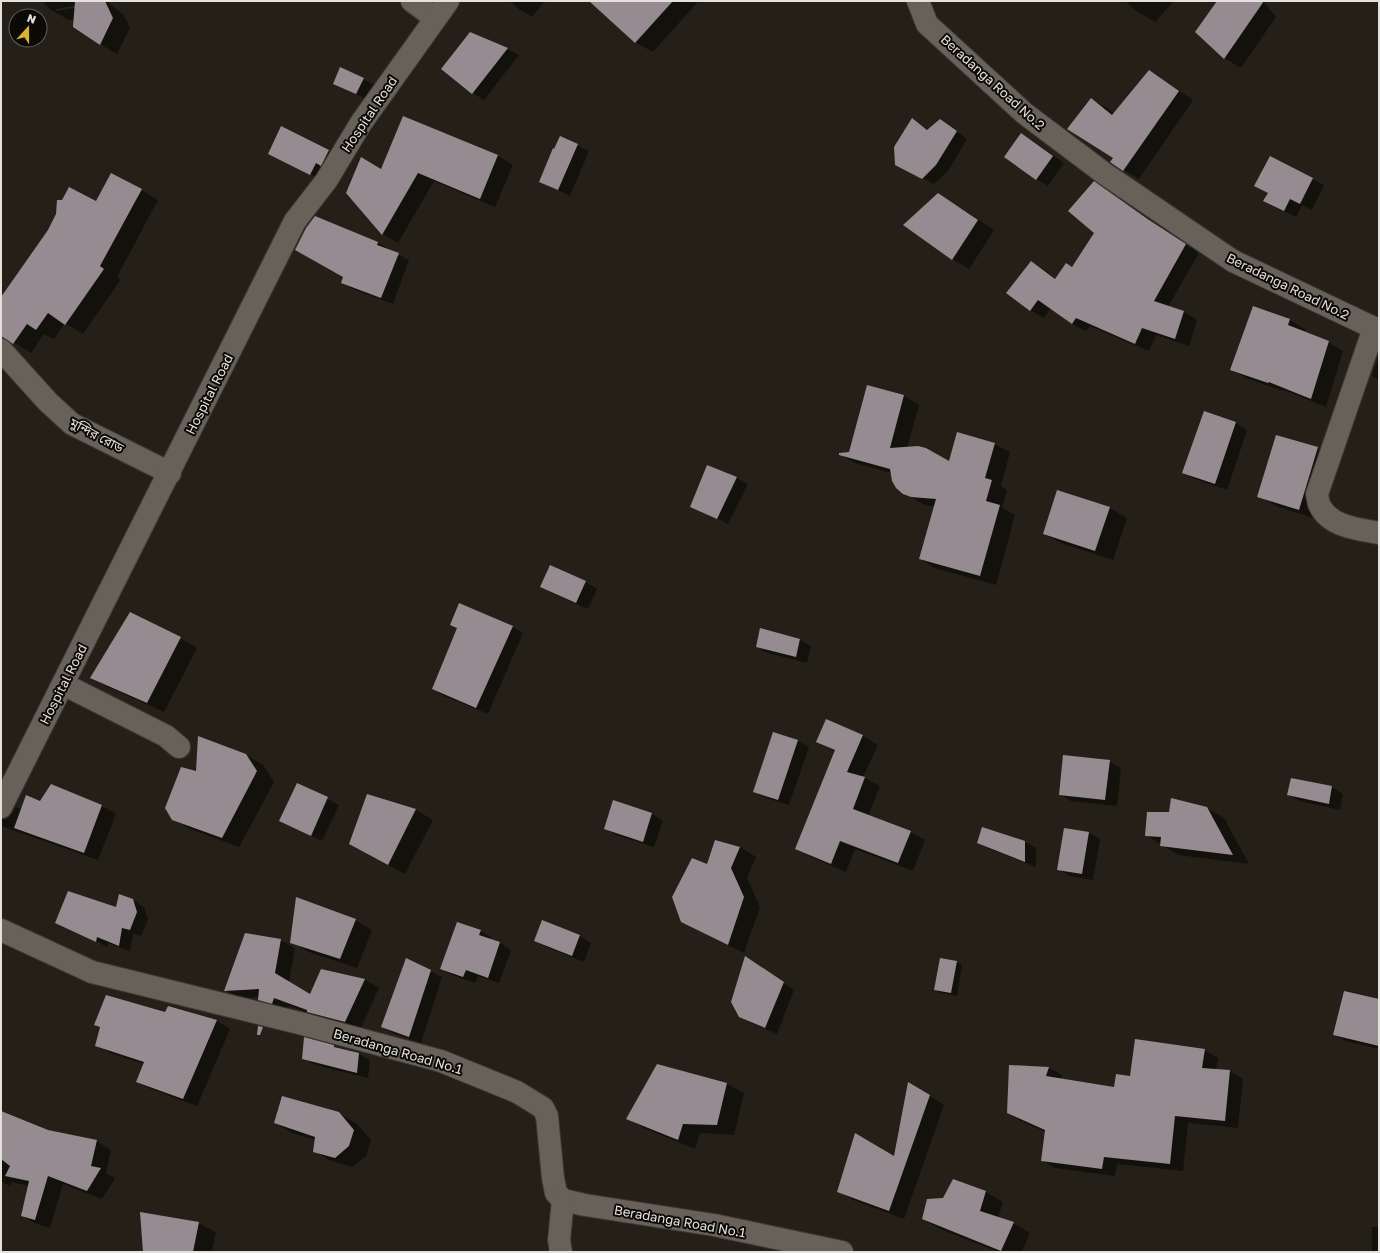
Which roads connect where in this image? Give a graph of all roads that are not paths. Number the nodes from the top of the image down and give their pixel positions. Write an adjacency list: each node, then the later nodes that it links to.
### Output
1 (412, 1): 3 (street)
2 (918, 1): 4 (street, Beradanga Road No.2)
3 (442, 10): 6 (street, Hospital Road)
4 (1377, 325): 7 (street, Beradanga Road No.2)
5 (1, 350): 6 (street, মুন্দির রোড)
6 (170, 473): 8 (street, Hospital Road)
7 (1379, 533)
8 (63, 684): 9 (street); 10 (street, Hospital Road)
9 (179, 747)
10 (1, 807)
11 (1, 930): 12 (street, Beradanga Road No.1)
12 (563, 1200): 13 (street); 14 (street, Beradanga Road No.1)
13 (561, 1252)
14 (842, 1252)

